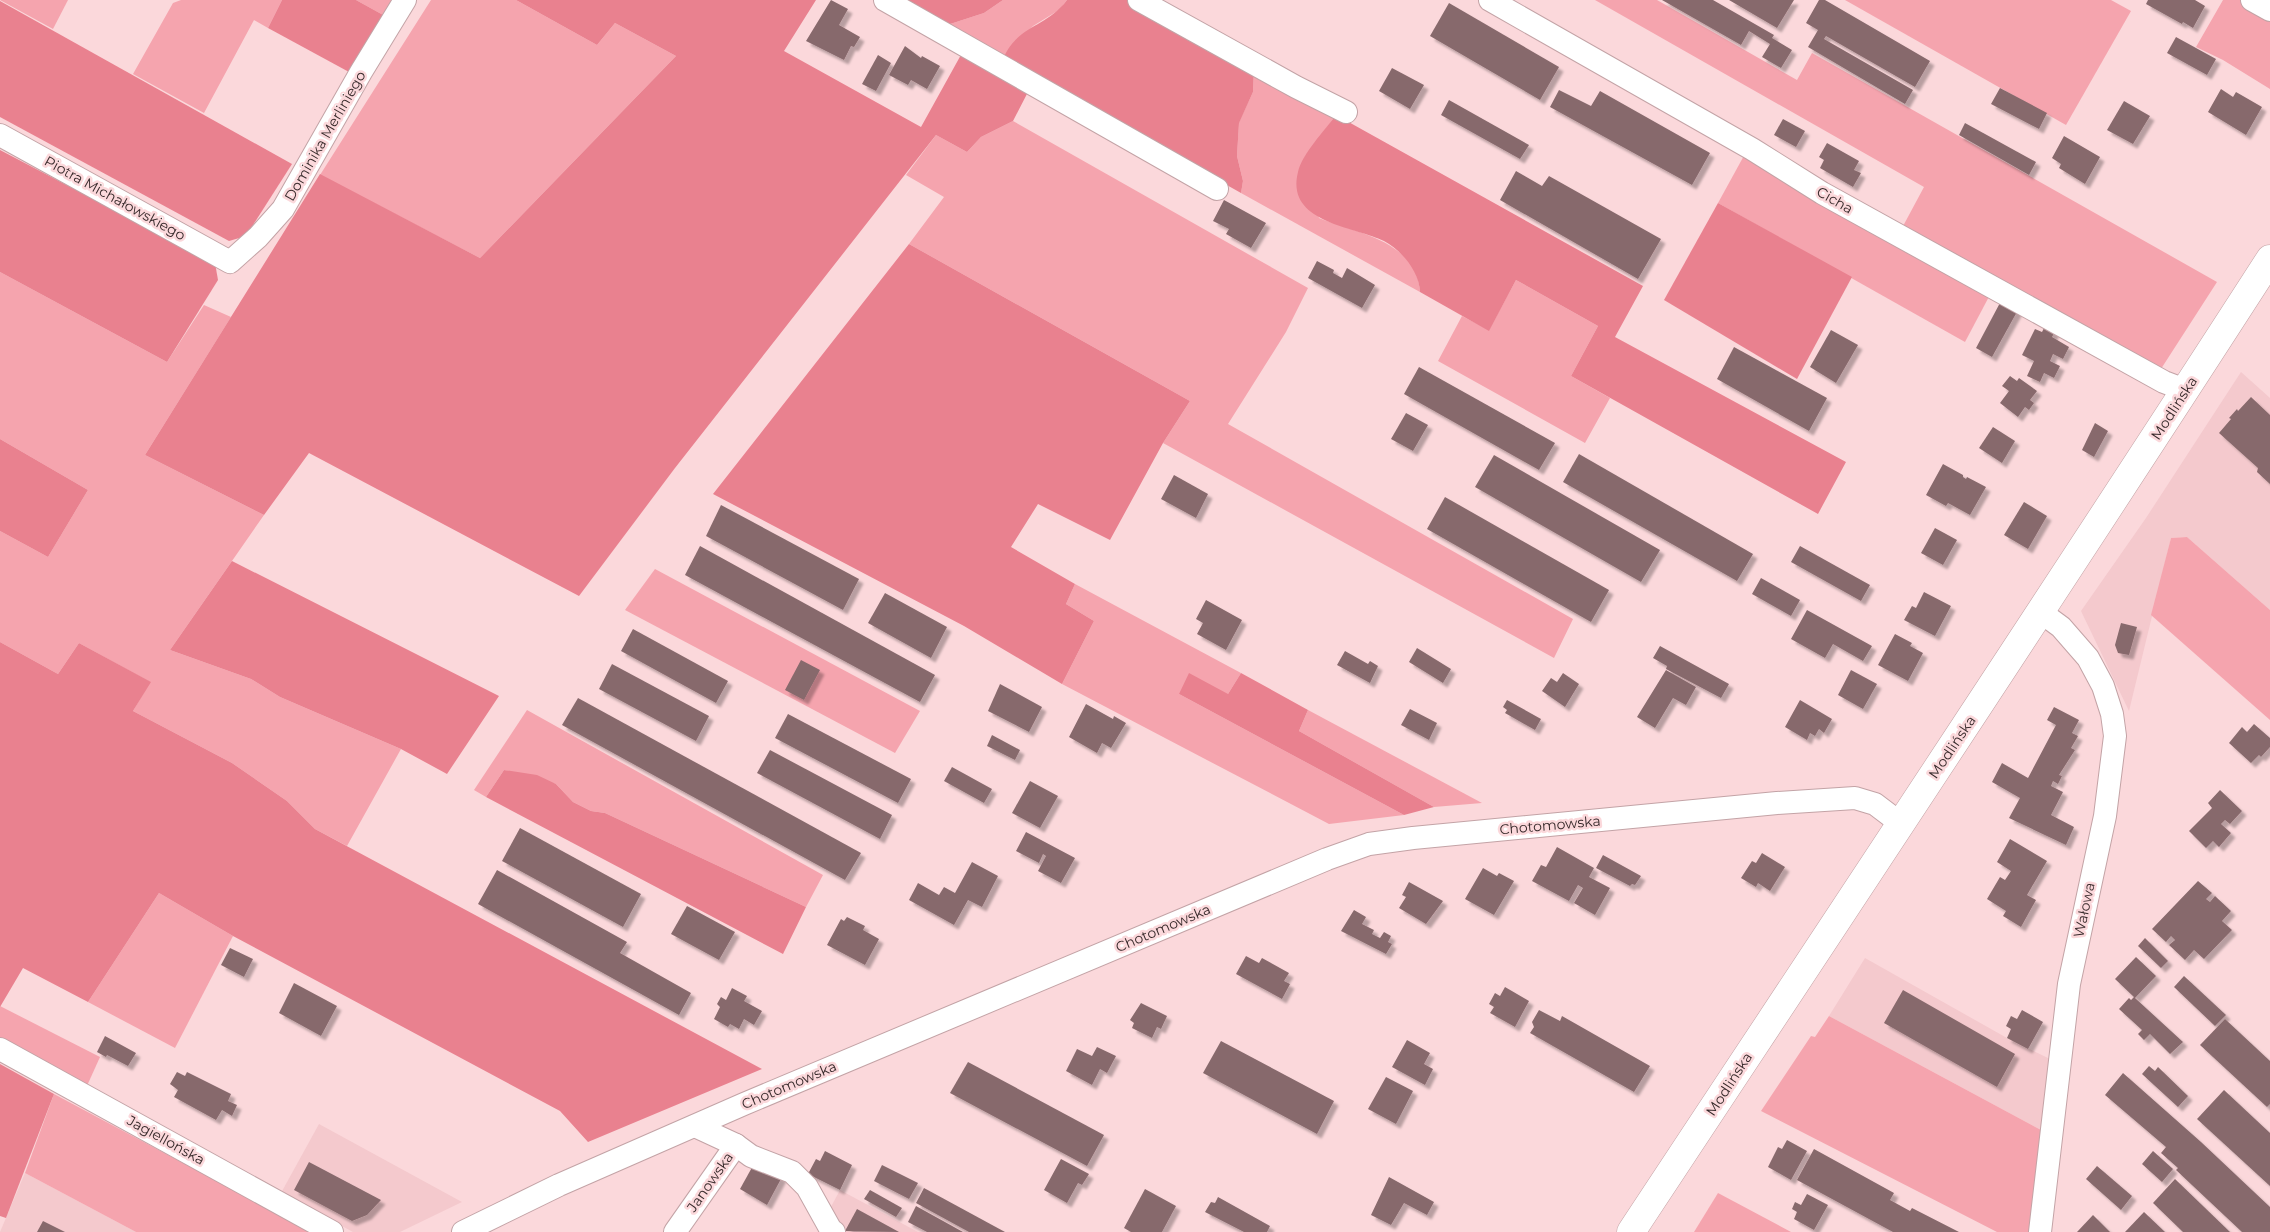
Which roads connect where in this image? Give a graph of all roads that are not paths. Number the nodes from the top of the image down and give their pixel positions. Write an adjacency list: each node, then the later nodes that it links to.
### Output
1 (406, 0): 11 (street, Dominika Merliniego)
2 (885, 0): 9 (street)
3 (1139, 0): 7 (street)
4 (1490, 0): 12 (street, Cicha)
5 (2252, 0): 6 (street)
6 (2270, 10)
7 (1346, 112)
8 (0, 135): 11 (street, Piotra Michałowskiego)
9 (1217, 189)
10 (2270, 259): 12 (main road, Modlińska)
11 (230, 262)
12 (2185, 390): 13 (main road, Modlińska)
13 (2042, 613): 14 (main road, Modlińska); 24 (street, Wałowa)
14 (1900, 823): 16 (street, Chotomowska); 23 (main road, Modlińska)
15 (0, 1048): 19 (street, Jagiellońska)
16 (695, 1126): 17 (street, Janowska); 18 (street, Chotomowska)
17 (736, 1145): 21 (street, Janowska); 22 (street)
18 (498, 1224): 20 (street, Chotomowska)
19 (332, 1232)
20 (463, 1232)
21 (675, 1232)
22 (834, 1232)
23 (1631, 1232)
24 (2040, 1232)

